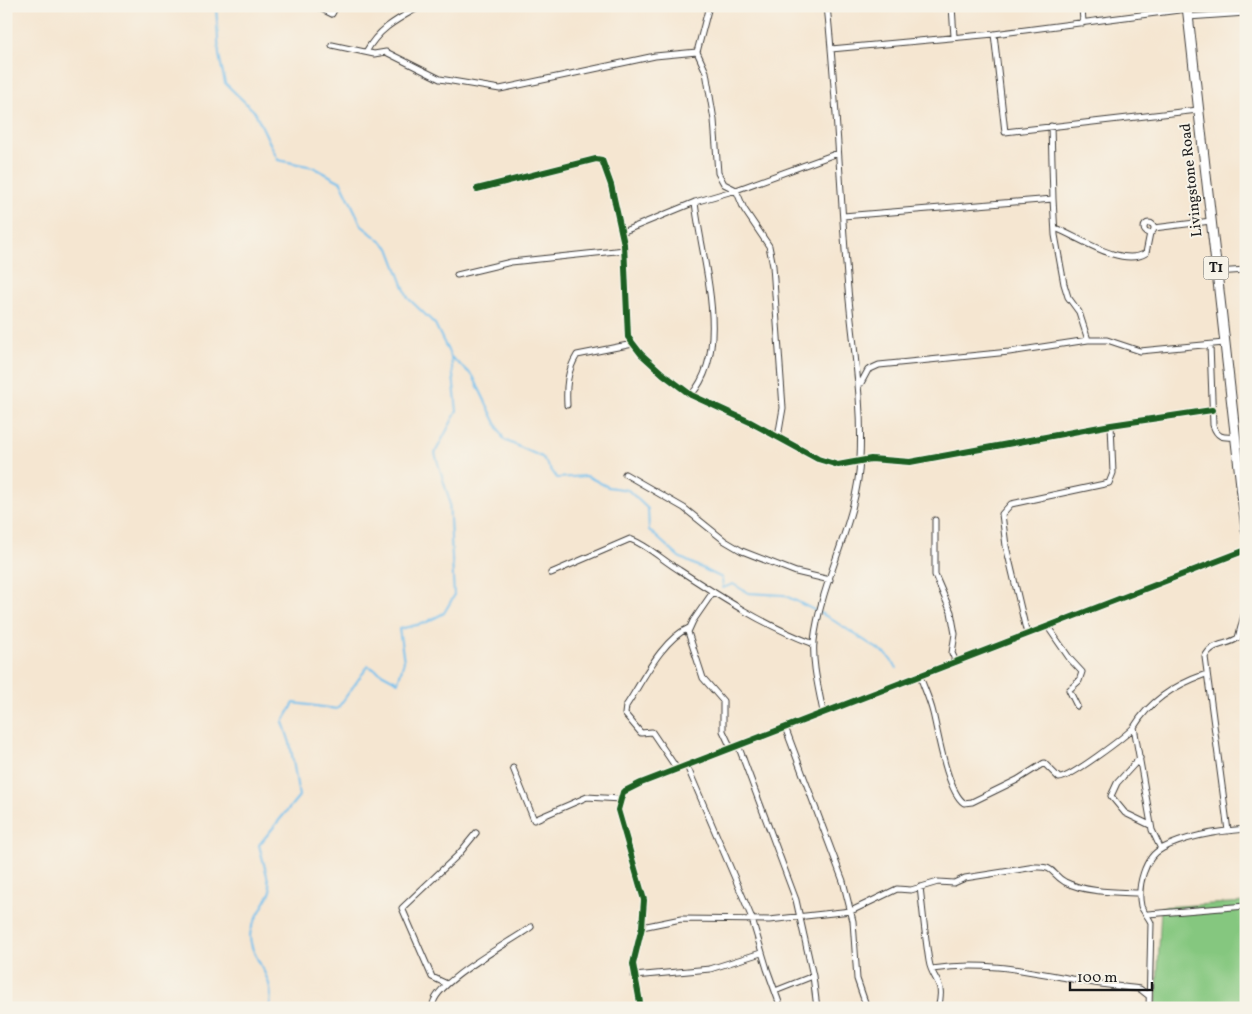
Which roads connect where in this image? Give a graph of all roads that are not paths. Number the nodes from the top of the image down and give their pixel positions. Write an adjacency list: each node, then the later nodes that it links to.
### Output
1 (316, 6): 2 (street)
2 (336, 6)
3 (421, 6): 15 (street)
4 (709, 6): 16 (street)
5 (827, 6): 14 (street)
6 (952, 6): 12 (street)
7 (1082, 6): 10 (street)
8 (1188, 11): 9 (street); 10 (street); 17 (highway, Livingstone Road / T1)
9 (1246, 13)
10 (1083, 23): 11 (street)
11 (994, 34): 12 (street); 18 (street)
12 (954, 36): 14 (street)
13 (332, 45): 15 (street)
14 (831, 49): 19 (street)
15 (366, 52): 16 (street)
16 (697, 52): 21 (street)
17 (1198, 110): 18 (street); 25 (highway, Livingstone Road / T1)
18 (1051, 126): 22 (street)
19 (838, 153): 21 (street); 24 (street)
20 (477, 189): 28 (street)
21 (736, 190): 23 (street); 43 (street)
22 (1053, 199): 24 (street); 26 (street)
23 (695, 202): 28 (street); 39 (street)
24 (843, 216): 38 (street)
25 (1211, 222): 27 (street); 32 (highway, Livingstone Road / T1)
26 (1055, 228): 29 (street); 34 (street)
27 (1154, 228): 29 (street); 29 (street)
28 (622, 232): 30 (street)
29 (1150, 233)
30 (625, 250): 33 (street); 36 (street)
31 (1246, 270): 32 (street)
32 (1216, 272): 35 (highway, Livingstone Road / T1)
33 (457, 275)
34 (1088, 340): 37 (street); 38 (street)
35 (1224, 343): 37 (street); 44 (highway, Livingstone Road / T1)
36 (634, 344): 39 (street); 40 (street)
37 (1210, 345): 41 (street)
38 (859, 388): 45 (street)
39 (691, 395): 43 (street)
40 (567, 405)
41 (1212, 410): 42 (street); 44 (street)
42 (1111, 425): 45 (street); 56 (street)
43 (778, 437): 45 (street)
44 (1234, 437): 48 (highway, Livingstone Road / T1)
45 (860, 460): 51 (street)
46 (625, 474): 51 (street)
47 (935, 520): 58 (street)
48 (1246, 530)
49 (1246, 550): 54 (street)
50 (551, 573): 52 (street)
51 (830, 580): 57 (street)
52 (713, 592): 55 (street); 57 (street)
53 (1246, 608): 59 (street)
54 (1048, 627): 56 (street); 61 (street)
55 (689, 628): 66 (street); 70 (street)
56 (1028, 634): 58 (street)
57 (814, 644): 62 (street)
58 (956, 662): 60 (street)
59 (1206, 674): 63 (street); 74 (street)
60 (920, 676): 62 (street); 63 (street)
61 (1077, 706)
62 (823, 712): 64 (street)
63 (1134, 726): 67 (street)
64 (785, 728): 65 (street); 80 (street)
65 (738, 745): 66 (street); 82 (street)
66 (731, 748): 68 (street)
67 (1140, 758): 72 (street); 72 (street)
68 (687, 766): 70 (street); 83 (street)
69 (513, 768): 71 (street)
70 (677, 769): 71 (street)
71 (620, 799): 85 (street)
72 (1150, 825): 76 (street)
73 (1246, 829): 74 (street)
74 (1228, 830): 76 (street)
75 (476, 833): 90 (street)
76 (1161, 849): 78 (street)
77 (920, 887): 78 (street); 80 (street); 87 (street)
78 (1140, 893): 81 (street)
79 (1246, 906): 81 (street)
80 (851, 911): 82 (street); 97 (street)
81 (1148, 914): 92 (street)
82 (800, 915): 83 (street); 89 (street)
83 (752, 921): 85 (street); 86 (street)
84 (531, 927): 90 (street)
85 (642, 927): 88 (street)
86 (761, 953): 88 (street); 91 (street)
87 (932, 969): 92 (street); 98 (street)
88 (634, 976): 94 (street)
89 (813, 976): 91 (street); 96 (street)
90 (447, 984): 93 (street)
91 (775, 991): 95 (street)
92 (1149, 996): 99 (street)
93 (433, 1008)
94 (641, 1008)
95 (781, 1008)
96 (817, 1008)
97 (867, 1008)
98 (938, 1008)
99 (1149, 1008)

